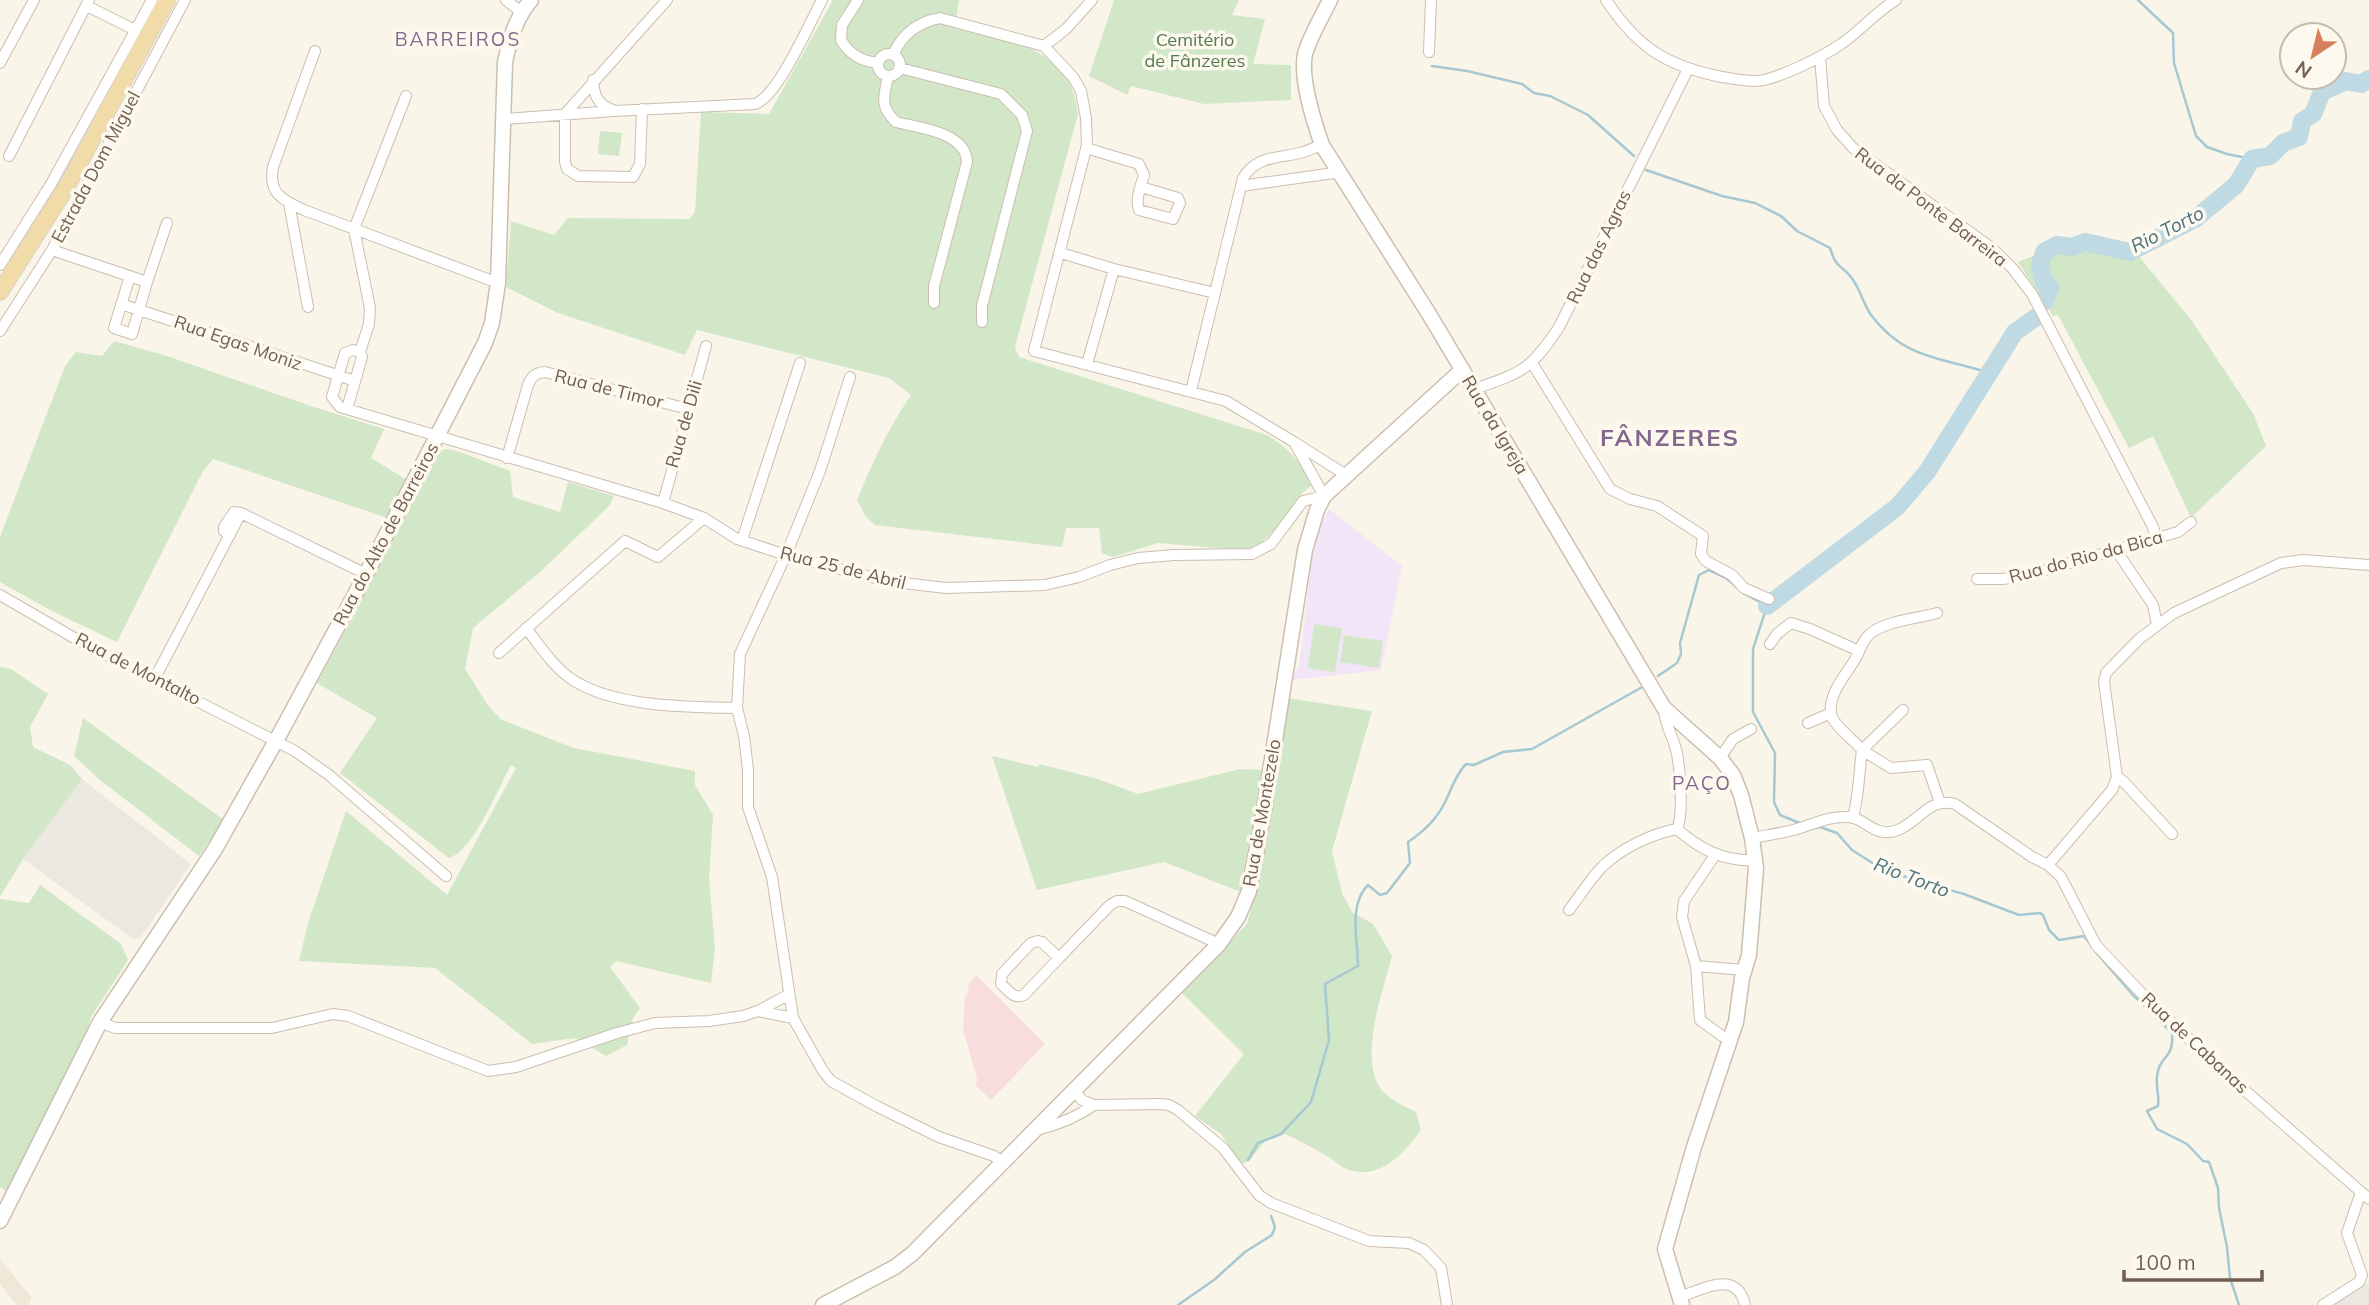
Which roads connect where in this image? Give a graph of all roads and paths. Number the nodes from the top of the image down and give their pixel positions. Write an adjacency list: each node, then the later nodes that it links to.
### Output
1 (34, 0): 23 (street)
2 (152, 0): 16 (street, Estrada Dom Miguel)
3 (167, 0): 49 (main road, Estrada Dom Miguel)
4 (186, 0): 42 (street, Estrada Dom Miguel)
5 (506, 0): 15 (street)
6 (667, 0): 27 (street)
7 (822, 0): 29 (street)
8 (858, 0): 22 (street)
9 (1092, 0): 17 (street)
10 (1330, 0): 33 (street, Rua da Igreja)
11 (1430, 0): 19 (street)
12 (1606, 0): 25 (street)
13 (1896, 0): 21 (street)
14 (88, 3): 16 (street); 35 (street)
15 (526, 6): 32 (street, Rua do Alto de Barreiros)
16 (135, 30): 44 (street, Estrada Dom Miguel)
17 (1044, 46): 20 (street); 34 (street)
18 (315, 51): 39 (street)
19 (1429, 52)
20 (893, 54): 22 (street); 24 (street)
21 (1820, 57): 25 (street); 78 (street, Rua da Ponte Barreira)
22 (877, 63): 26 (street)
23 (0, 64)
24 (900, 68): 26 (street); 55 (street)
25 (1688, 69): 60 (street, Rua das Agras)
26 (888, 76): 51 (street)
27 (593, 80): 30 (street); 31 (street)
28 (406, 96): 41 (street)
29 (642, 109): 30 (street); 31 (street)
30 (614, 111): 31 (street)
31 (565, 114): 32 (street)
32 (505, 119): 48 (street, Rua do Alto de Barreiros)
33 (1322, 145): 36 (street, Rua da Igreja); 38 (street)
34 (1086, 148): 37 (street); 43 (street)
35 (9, 156)
36 (1341, 172): 38 (street); 62 (street, Rua da Igreja)
37 (1141, 187): 37 (street)
38 (1241, 187): 50 (street)
39 (289, 203): 41 (street); 53 (street)
40 (167, 223): 47 (street)
41 (354, 229): 48 (street); 58 (street)
42 (52, 250): 46 (street); 56 (street, Estrada Dom Miguel)
43 (1061, 253): 45 (street); 61 (street)
44 (0, 265)
45 (1114, 269): 50 (street); 61 (street)
46 (130, 276): 47 (street); 52 (street)
47 (147, 282): 54 (street)
48 (498, 282): 70 (street, Rua do Alto de Barreiros)
49 (0, 292)
50 (1215, 293): 67 (street)
51 (934, 303)
52 (121, 304): 54 (street, Rua Egas Moniz); 54 (street)
53 (308, 307)
54 (139, 309): 63 (street, Rua Egas Moniz)
55 (982, 322)
56 (0, 331)
57 (706, 346): 69 (street, Rua de Dili)
58 (360, 352): 63 (street); 65 (street)
59 (800, 363): 79 (street)
60 (1532, 363): 66 (street, Rua das Agras); 86 (street)
61 (1087, 364): 67 (street)
62 (1462, 370): 66 (street, Rua da Igreja); 73 (street, Rua de Montezelo)
63 (338, 376): 65 (street, Rua Egas Moniz); 68 (street)
64 (850, 377): 81 (street)
65 (355, 381): 68 (street)
66 (1474, 389): 95 (street, Rua da Igreja)
67 (1191, 391): 71 (street)
68 (347, 409): 70 (street)
69 (688, 409): 72 (street, Rua de Timor); 75 (street, Rua de Dili)
70 (436, 437): 72 (street, Rua 25 de Abril); 83 (street, Rua do Alto de Barreiros)
71 (1294, 442): 73 (street); 74 (street)
72 (507, 457): 75 (street, Rua 25 de Abril)
73 (1346, 475): 74 (street, Rua de Montezelo)
74 (1324, 496): 81 (street, Rua 25 de Abril); 114 (street, Rua de Montezelo)
75 (663, 503): 76 (street, Rua 25 de Abril)
76 (704, 518): 79 (street, Rua 25 de Abril); 89 (street)
77 (2191, 522): 78 (street, Rua do Rio da Bica)
78 (2156, 539): 80 (street, Rua do Rio da Bica)
79 (742, 540): 81 (street, Rua 25 de Abril)
80 (2116, 550): 84 (street, Rua do Rio da Bica); 88 (street)
81 (786, 555): 94 (street)
82 (2369, 565): 88 (street)
83 (366, 574): 93 (street); 100 (street, Rua do Alto de Barreiros)
84 (1977, 579)
85 (0, 595): 93 (street, Rua de Montalto)
86 (1769, 599)
87 (1937, 613): 91 (street)
88 (2157, 625): 103 (street)
89 (526, 628): 92 (street); 94 (street)
90 (1770, 644): 91 (street)
91 (1859, 651): 97 (street)
92 (499, 653)
93 (156, 678): 100 (street, Rua de Montalto)
94 (737, 708): 118 (street)
95 (1664, 708): 102 (street, Rua da Igreja); 106 (street)
96 (1903, 710): 101 (street)
97 (1831, 713): 98 (street); 101 (street)
98 (1808, 723)
99 (1751, 729): 102 (street)
100 (277, 739): 112 (street, Rua de Montalto); 121 (street, Rua do Alto de Barreiros)
101 (1862, 750): 104 (street); 105 (street)
102 (1720, 758): 108 (street, Rua da Igreja)
103 (2117, 777): 107 (street); 111 (street)
104 (1940, 803): 105 (street); 111 (street)
105 (1853, 817): 108 (street)
106 (1676, 829): 109 (street); 113 (street)
107 (2172, 834)
108 (1752, 838): 110 (street, Rua da Igreja)
109 (1715, 855): 110 (street); 116 (street)
110 (1755, 860): 117 (street, Rua da Igreja)
111 (2048, 865): 127 (street, Rua de Cabanas)
112 (446, 876)
113 (1569, 910)
114 (1219, 944): 115 (street); 123 (street, Rua de Montezelo)
115 (1059, 958): 115 (street)
116 (1696, 966): 117 (street); 122 (street)
117 (1744, 970): 122 (street, Rua da Igreja)
118 (788, 995): 119 (street); 120 (street)
119 (758, 1011): 120 (street); 121 (street)
120 (793, 1018): 126 (street)
121 (100, 1022): 128 (street, Rua do Alto de Barreiros)
122 (1731, 1039): 129 (street, Rua da Igreja)
123 (1073, 1089): 124 (street); 125 (street, Rua de Montezelo)
124 (1094, 1105): 125 (street); 131 (street)
125 (1031, 1131): 126 (street, Rua de Montezelo)
126 (1001, 1162): 130 (street, Rua de Montezelo)
127 (2365, 1195): 133 (street)
128 (0, 1221)
129 (1681, 1301): 132 (street)
130 (823, 1305)
131 (1447, 1305)
132 (1745, 1305)
133 (2323, 1305)

